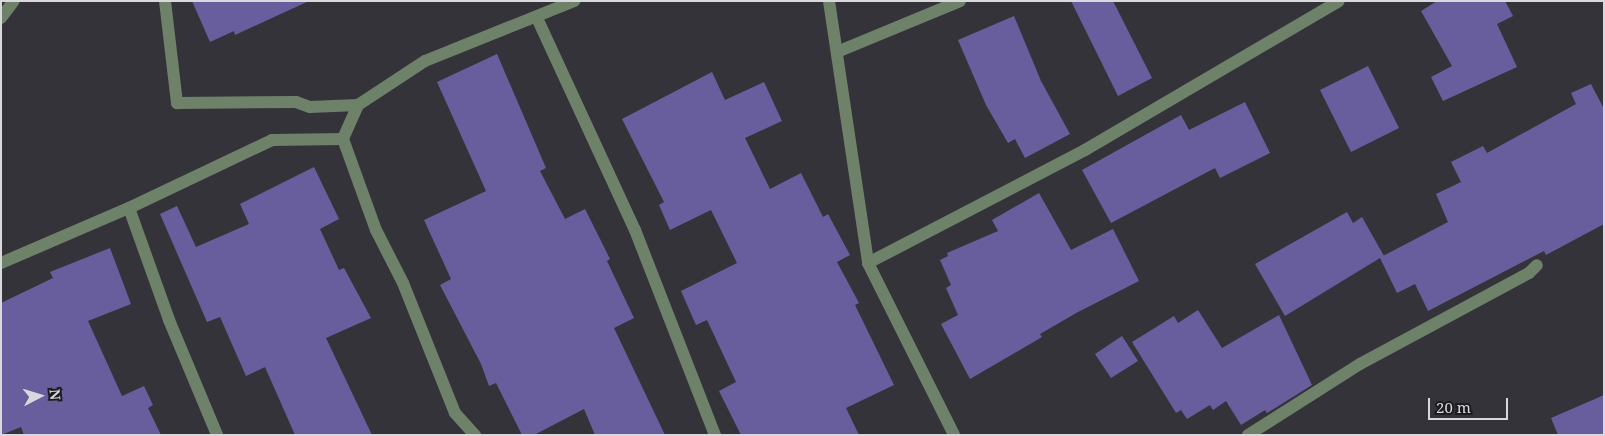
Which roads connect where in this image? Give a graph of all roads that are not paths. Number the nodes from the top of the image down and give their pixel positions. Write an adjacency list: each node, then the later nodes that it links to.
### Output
1 (14, 1): 7 (street)
2 (165, 1): 10 (street)
3 (574, 1): 8 (street)
4 (829, 1): 9 (street)
5 (960, 1): 9 (street)
6 (1339, 1): 14 (street)
7 (1, 18)
8 (537, 18): 10 (street); 18 (street)
9 (837, 52): 14 (street)
10 (358, 105): 11 (street)
11 (343, 139): 12 (street); 17 (street)
12 (129, 208): 13 (street); 16 (street)
13 (1, 263)
14 (868, 263): 19 (street)
15 (1537, 265): 20 (street)
16 (217, 435)
17 (474, 435)
18 (715, 435)
19 (954, 435)
20 (1248, 435)

